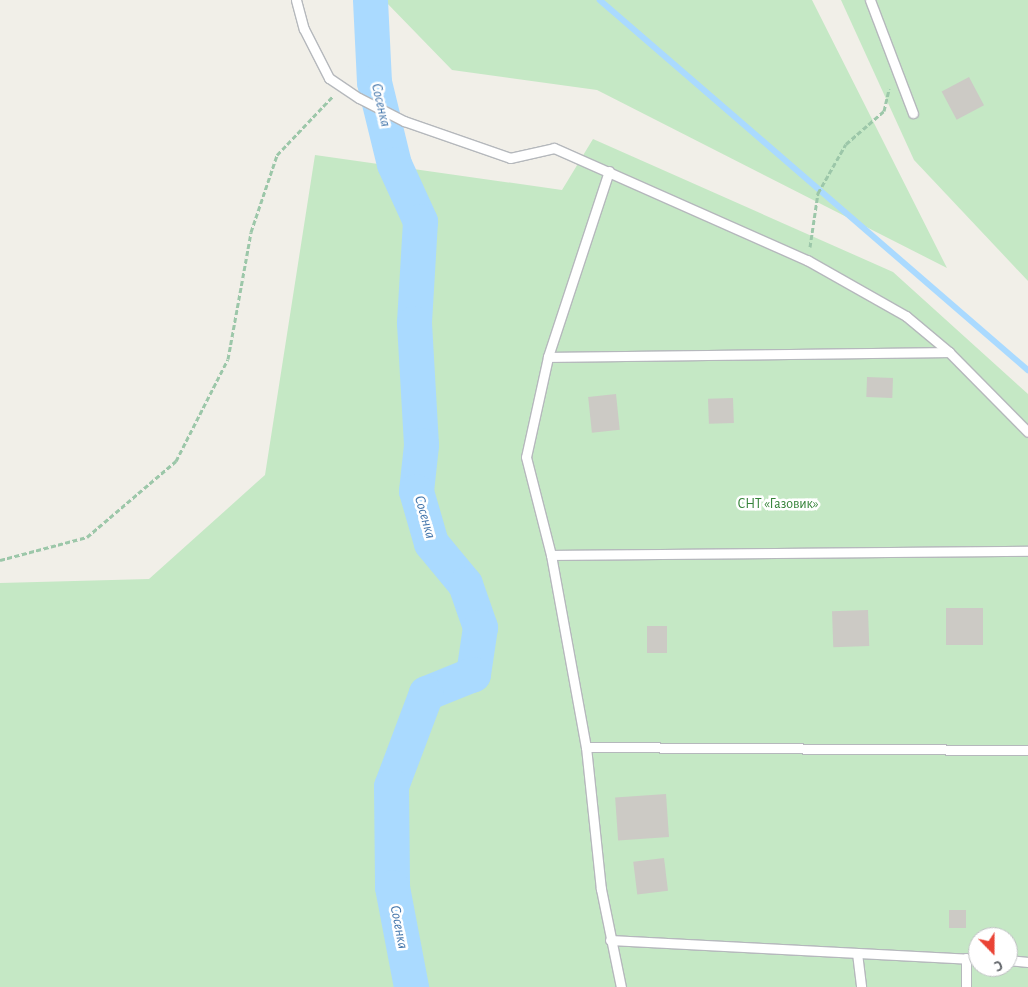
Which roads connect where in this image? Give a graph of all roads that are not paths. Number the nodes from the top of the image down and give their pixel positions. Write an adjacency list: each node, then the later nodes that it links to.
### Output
1 (296, 0): 4 (lane)
2 (870, 0): 3 (lane)
3 (913, 113)
4 (609, 172): 5 (lane); 6 (lane)
5 (949, 352): 6 (lane); 7 (lane)
6 (548, 357): 9 (lane)
7 (1028, 432)
8 (1028, 550): 9 (lane)
9 (551, 555): 10 (lane)
10 (586, 747): 11 (lane); 12 (lane)
11 (1028, 750)
12 (610, 940): 13 (lane); 15 (lane)
13 (857, 953): 14 (lane); 16 (lane)
14 (966, 958): 17 (lane)
15 (621, 987)
16 (861, 987)
17 (966, 987)

